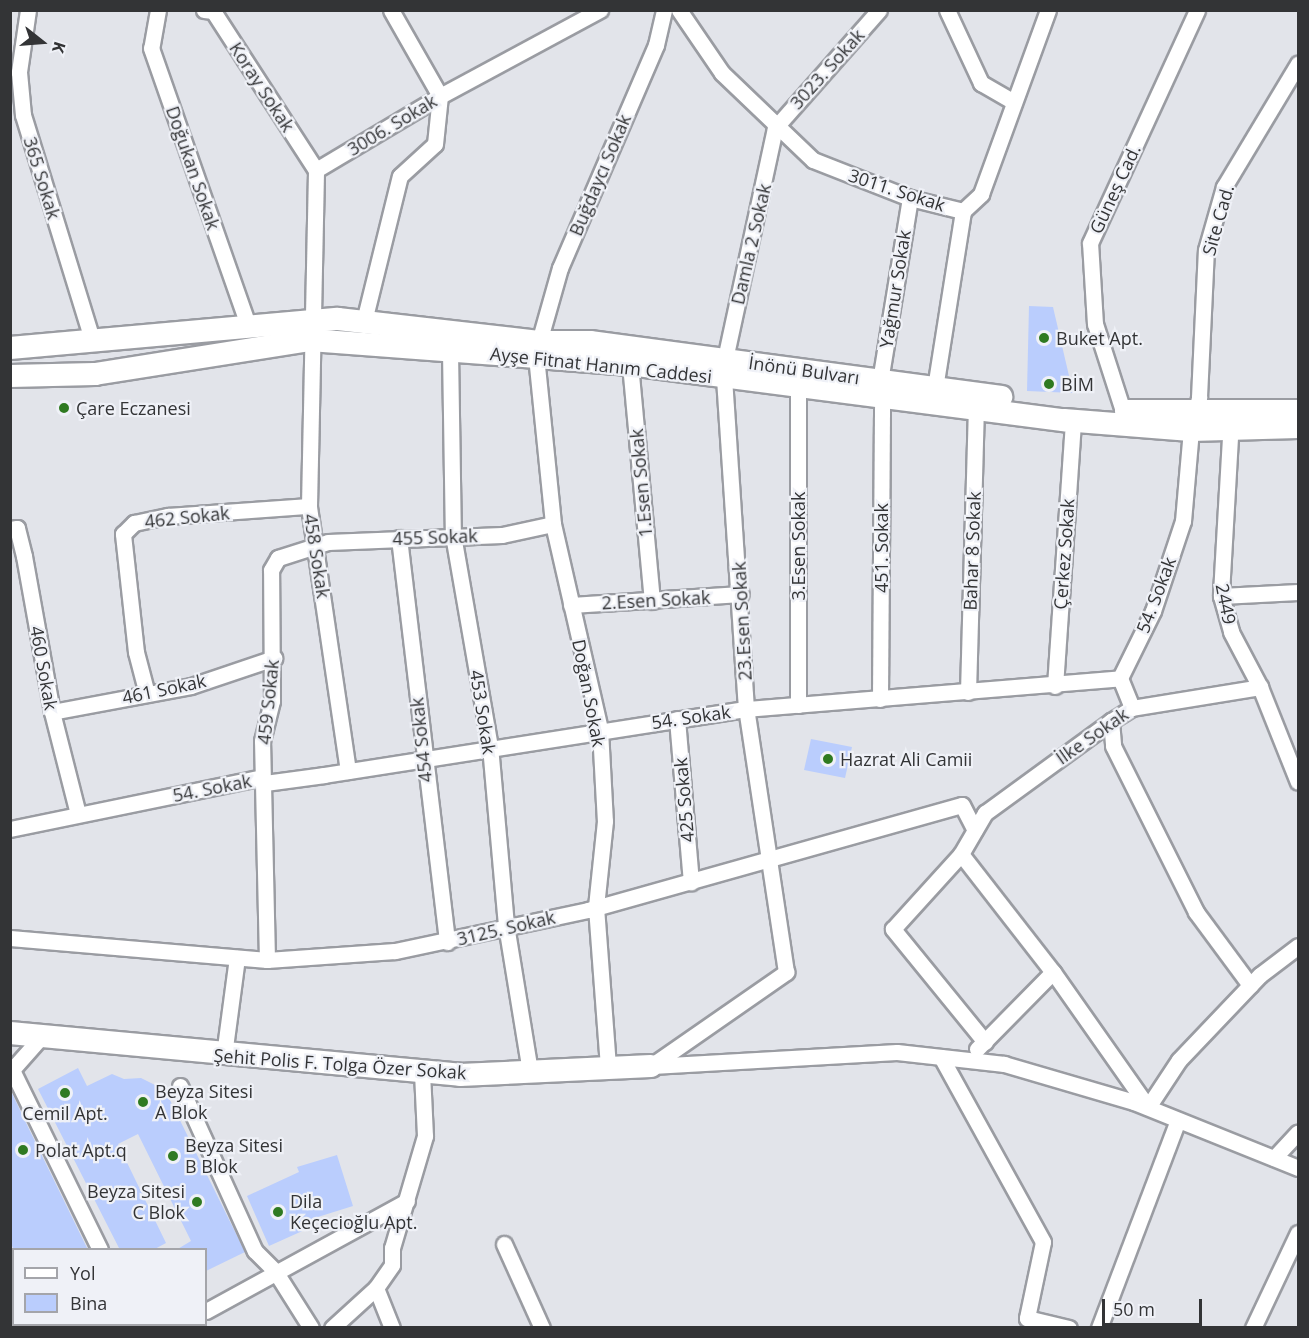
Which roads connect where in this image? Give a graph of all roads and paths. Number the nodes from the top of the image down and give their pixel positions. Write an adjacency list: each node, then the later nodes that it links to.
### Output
1 (28, 10): 15 (street, 365 Sokak)
2 (158, 10): 23 (street, Doğukan Sokak)
3 (204, 10): 12 (street, Koray Sokak)
4 (391, 10): 16 (street)
5 (600, 10): 13 (street, 3006. Sokak)
6 (664, 10): 27 (street, Buğdaycı Sokak)
7 (679, 10): 18 (street, 3011. Sokak)
8 (879, 10): 18 (street, 3023. Sokak)
9 (946, 10): 17 (street)
10 (1048, 10): 17 (street, 3011. Sokak)
11 (1197, 10): 37 (street, Güneş Cad.)
12 (213, 11): 19 (street, Koray Sokak)
13 (580, 14): 16 (street, 3006. Sokak)
14 (1299, 64): 41 (street, Site Cad.)
15 (16, 94): 25 (street, 365 Sokak)
16 (440, 96): 19 (street, 3006. Sokak); 22 (street)
17 (1012, 101): 21 (street, 3011. Sokak)
18 (775, 128): 20 (street, 3011. Sokak); 30 (street, Damla 2 Sokak)
19 (316, 170): 24 (street)
20 (910, 198): 21 (street, 3011. Sokak); 35 (street, Yağmur Sokak)
21 (963, 211): 34 (street)
22 (364, 321): 24 (main road, İnönü Bulvarı); 27 (main road, İnönü Bulvarı)
23 (248, 325): 24 (main road, Ayşe Fitnat Hanım Caddesi); 25 (main road, Ayşe Fitnat Hanım Caddesi)
24 (310, 329): 28 (main road, Ayşe Fitnat Hanım Caddesi); 31 (main road, Ayşe Fitnat Hanım Caddesi); 43 (street, 458 Sokak)
25 (88, 342): 26 (main road, Ayşe Fitnat Hanım Caddesi); 31 (main road)
26 (10, 348)
27 (537, 349): 28 (main road, Ayşe Fitnat Hanım Caddesi); 29 (main road, Ayşe Fitnat Hanım Caddesi); 30 (main road, İnönü Bulvarı); 44 (street, Doğan Sokak)
28 (450, 351): 46 (street, 453 Sokak)
29 (630, 364): 30 (main road, Ayşe Fitnat Hanım Caddesi); 52 (street, 1.Esen Sokak)
30 (725, 368): 33 (main road, Ayşe Fitnat Hanım Caddesi); 35 (main road, İnönü Bulvarı); 50 (street, 23.Esen Sokak)
31 (94, 374): 32 (main road, Ayşe Fitnat Hanım Caddesi)
32 (10, 376)
33 (798, 388): 35 (main road, Ayşe Fitnat Hanım Caddesi); 61 (street, 3.Esen Sokak)
34 (935, 388): 35 (main road, İnönü Bulvarı); 37 (main road, İnönü Bulvarı)
35 (881, 389): 36 (main road, Ayşe Fitnat Hanım Caddesi); 60 (street, 451. Sokak)
36 (976, 410): 40 (main road, Ayşe Fitnat Hanım Caddesi); 58 (street, Bahar 8 Sokak)
37 (1123, 411): 41 (main road, İnönü Bulvarı)
38 (1299, 411): 39 (main road, İnönü Bulvarı)
39 (1231, 420): 41 (main road, İnönü Bulvarı); 42 (main road, İnönü Bulvarı); 51 (street, 2449)
40 (1073, 421): 41 (main road, Ayşe Fitnat Hanım Caddesi); 56 (street, Çerkez Sokak)
41 (1194, 421): 55 (street, 54. Sokak)
42 (1299, 427)
43 (309, 506): 48 (street, 458 Sokak); 59 (street, 462 Sokak)
44 (553, 524): 46 (street, 455 Sokak); 53 (street, Doğan Sokak)
45 (10, 529): 64 (street, 460 Sokak)
46 (453, 535): 47 (street, 455 Sokak); 68 (street, 453 Sokak)
47 (399, 538): 48 (street, 455 Sokak); 69 (street, 454 Sokak)
48 (317, 548): 54 (street, 459 Sokak); 70 (street, 458 Sokak)
49 (1299, 592): 51 (street)
50 (741, 594): 52 (street, 2.Esen Sokak); 63 (street, 23.Esen Sokak)
51 (1221, 596): 57 (street, 2449)
52 (652, 601): 53 (street, 2.Esen Sokak)
53 (571, 604): 67 (street, Doğan Sokak)
54 (274, 658): 59 (street, 461 Sokak); 72 (street, 459 Sokak)
55 (1120, 678): 56 (street, 54. Sokak); 62 (street)
56 (1055, 686): 58 (street, 54. Sokak)
57 (1260, 687): 62 (street, İlke Sokak); 71 (street, 2449)
58 (968, 692): 60 (street, 54. Sokak)
59 (147, 694): 64 (street, 461 Sokak)
60 (880, 699): 61 (street, 54. Sokak)
61 (798, 705): 63 (street, 54. Sokak)
62 (1132, 708): 66 (street, İlke Sokak)
63 (746, 709): 65 (street, 54. Sokak); 77 (street, 23.Esen Sokak)
64 (52, 712): 73 (street, 460 Sokak)
65 (677, 719): 67 (street, 54. Sokak); 78 (street, 425 Sokak)
66 (1111, 722): 75 (street, İlke Sokak); 87 (street)
67 (600, 730): 68 (street, 54. Sokak); 79 (street, Doğan Sokak)
68 (490, 746): 69 (street, 54. Sokak); 80 (street, 453 Sokak)
69 (422, 758): 70 (street, 54. Sokak); 82 (street, 454 Sokak)
70 (348, 771): 72 (street, 54. Sokak)
71 (1299, 782)
72 (265, 783): 73 (street, 54. Sokak); 85 (street, 459 Sokak)
73 (78, 814): 74 (street, 54. Sokak)
74 (10, 829)
75 (975, 830): 76 (street, İlke Sokak); 77 (street, 3125. Sokak)
76 (961, 854): 86 (street); 90 (street, İlke Sokak)
77 (772, 860): 78 (street, 3125. Sokak); 94 (street, 23.Esen Sokak)
78 (691, 882): 79 (street, 3125. Sokak)
79 (596, 907): 80 (street, 3125. Sokak); 95 (street, Doğan Sokak)
80 (506, 925): 82 (street, 3125. Sokak); 98 (street, 453 Sokak)
81 (10, 938): 84 (street, 3125. Sokak)
82 (447, 942): 85 (street, 3125. Sokak)
83 (1299, 946): 87 (street)
84 (237, 958): 85 (street, 3125. Sokak); 91 (street)
85 (267, 960)
86 (1053, 972): 90 (street); 100 (street)
87 (1250, 986): 100 (street)
88 (10, 1033): 89 (main road, Şehit Polis F. Tolga Özer Sokak)
89 (42, 1036): 91 (main road, Şehit Polis F. Tolga Özer Sokak); 96 (street)
90 (985, 1042): 93 (street)
91 (224, 1055): 97 (main road, Şehit Polis F. Tolga Özer Sokak)
92 (941, 1057): 93 (street); 94 (street); 116 (street)
93 (967, 1060): 100 (street)
94 (651, 1066): 95 (main road, Şehit Polis F. Tolga Özer Sokak)
95 (608, 1068): 98 (main road, Şehit Polis F. Tolga Özer Sokak)
96 (11, 1071): 108 (street)
97 (422, 1072): 98 (main road, Şehit Polis F. Tolga Özer Sokak); 105 (street)
98 (530, 1072)
99 (180, 1086): 109 (street)
100 (1148, 1107): 101 (street)
101 (1178, 1120): 103 (street); 117 (street)
102 (1299, 1132): 103 (street)
103 (1274, 1158): 104 (street)
104 (1299, 1168)
105 (407, 1201): 109 (street); 110 (street)
106 (1299, 1233): 118 (street)
107 (504, 1244): 115 (street)
108 (99, 1248)
109 (275, 1272): 111 (street); 112 (street)
110 (376, 1288): 113 (street); 114 (street)
111 (207, 1310)
112 (311, 1328)
113 (332, 1328)
114 (392, 1328)
115 (542, 1328)
116 (1069, 1328)
117 (1099, 1328)
118 (1254, 1328)

